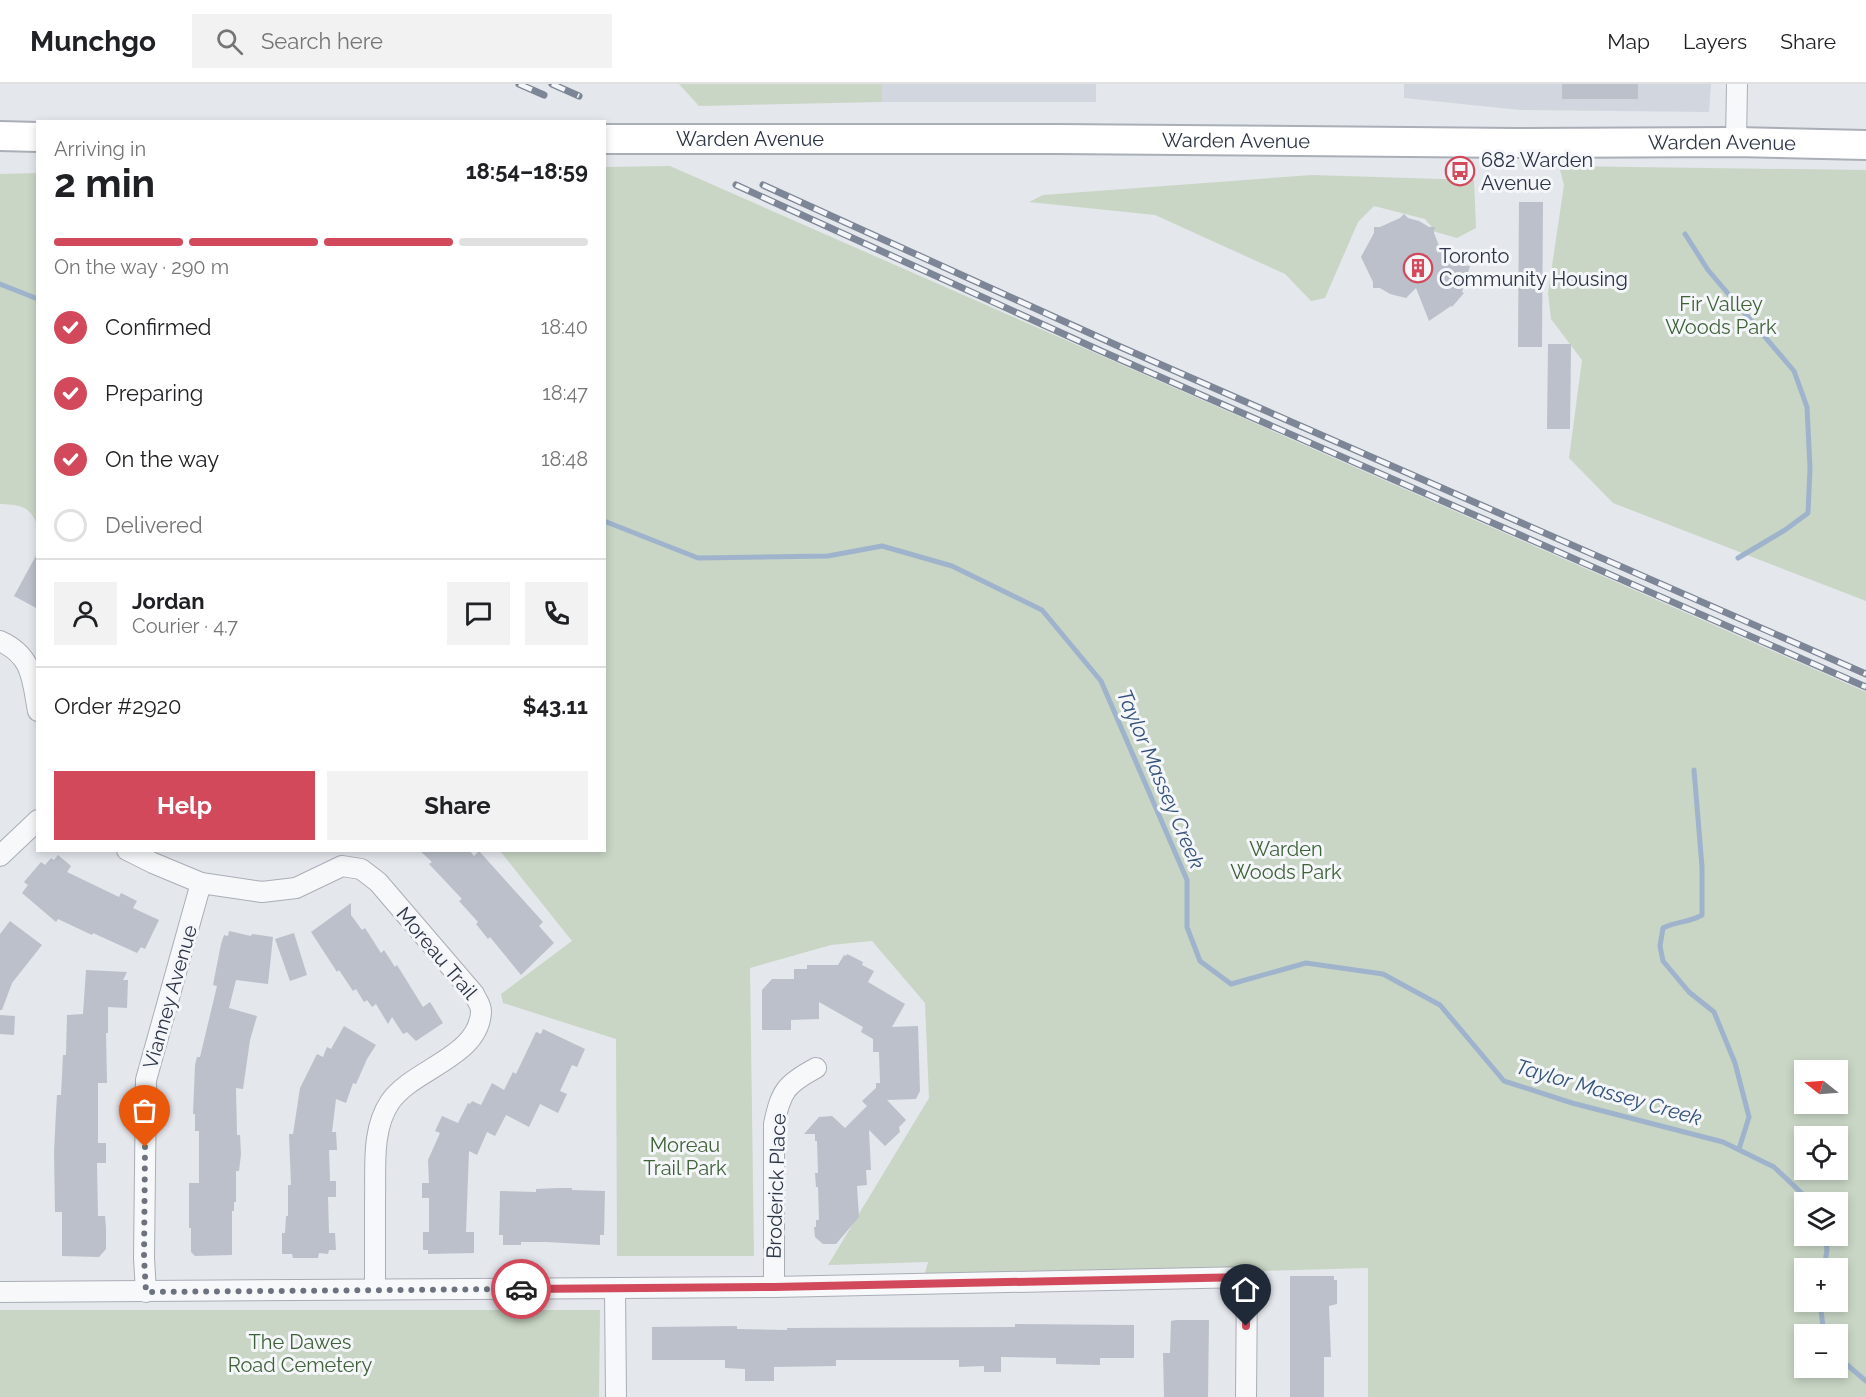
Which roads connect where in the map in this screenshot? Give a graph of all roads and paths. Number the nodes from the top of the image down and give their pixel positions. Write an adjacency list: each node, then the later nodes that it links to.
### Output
1 (1737, 84): 5 (street)
2 (0, 136): 3 (main road)
3 (36, 137)
4 (606, 139): 5 (main road, Warden Avenue)
5 (1736, 142): 6 (main road, Warden Avenue)
6 (1866, 145)
7 (0, 641): 8 (street)
8 (36, 699)
9 (36, 822): 11 (street)
10 (131, 852): 12 (street, Moreau Trail)
11 (0, 856)
12 (201, 883): 15 (street, Moreau Trail); 18 (street, Vianney Avenue)
13 (816, 1068): 14 (street, Broderick Place)
14 (774, 1287): 16 (street); 20 (street)
15 (375, 1288): 16 (street); 18 (street)
16 (615, 1289): 19 (street)
17 (0, 1292): 18 (street)
18 (146, 1292)
19 (616, 1397)
20 (1246, 1397)

